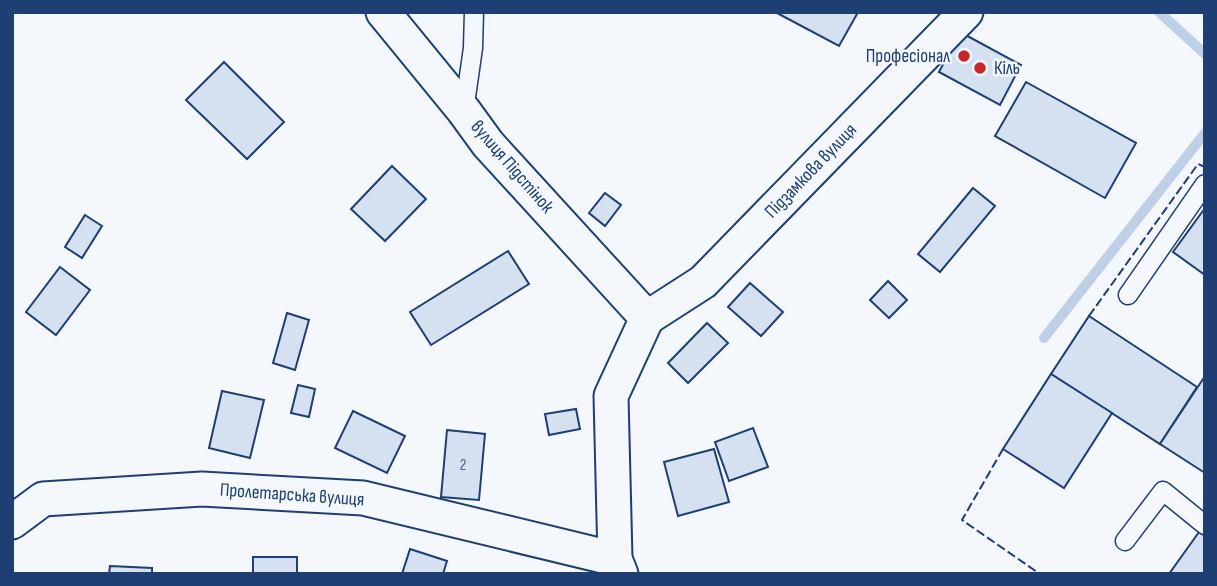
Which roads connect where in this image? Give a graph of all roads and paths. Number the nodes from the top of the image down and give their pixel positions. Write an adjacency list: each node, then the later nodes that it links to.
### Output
1 (383, 12): 4 (street, вулиця Підстінок)
2 (474, 12): 4 (lane)
3 (965, 12): 7 (street, Підзамкова вулиця)
4 (464, 111): 7 (street, вулиця Підстінок)
5 (1205, 184): 6 (lane)
6 (1128, 295)
7 (647, 318): 11 (street, Пролетарська вулиця)
8 (12, 522): 11 (street, Пролетарська вулиця)
9 (1205, 525): 10 (lane)
10 (1125, 541)
11 (618, 566)

